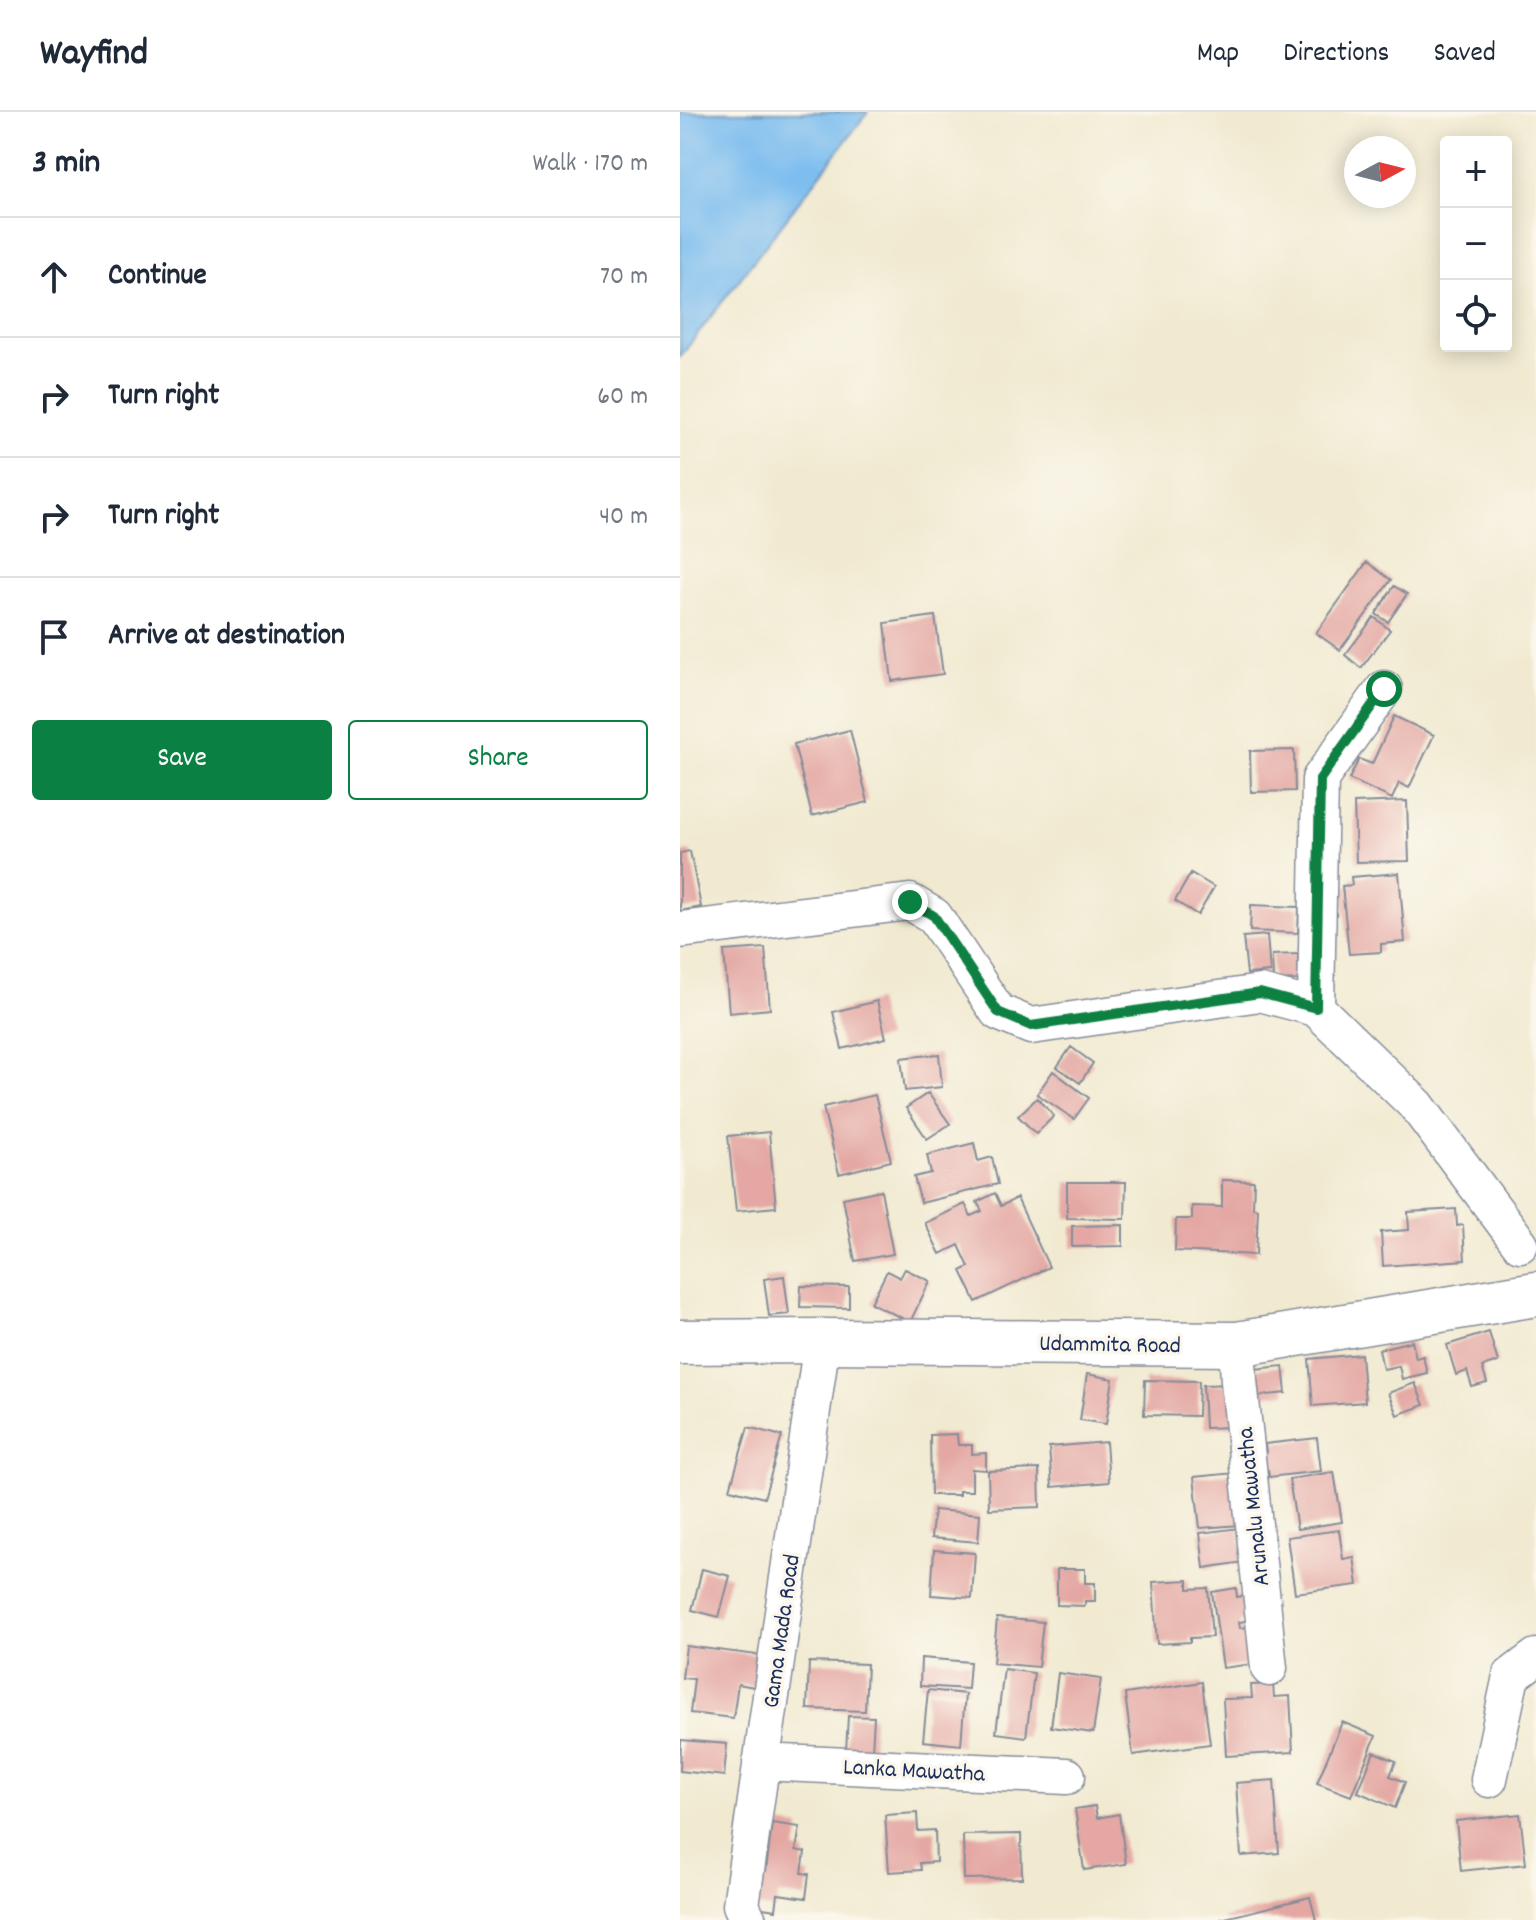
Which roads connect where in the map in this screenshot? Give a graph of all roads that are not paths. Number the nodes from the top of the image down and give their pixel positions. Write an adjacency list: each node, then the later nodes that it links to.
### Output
1 (1384, 689): 3 (street)
2 (680, 930): 3 (street)
3 (1316, 1008): 4 (street)
4 (1520, 1244)
5 (1536, 1294): 8 (street, Udammita Road)
6 (822, 1341): 7 (street, Udammita Road); 8 (street, Udammita Road); 11 (street, Gama Mada Road)
7 (680, 1342)
8 (1237, 1344): 10 (street, Arunalu Mawatha)
9 (1536, 1657): 13 (street)
10 (1269, 1668)
11 (761, 1762): 12 (street, Lanka Mawatha); 14 (street, Gama Mada Road)
12 (1067, 1776)
13 (1489, 1779)
14 (748, 1920)

